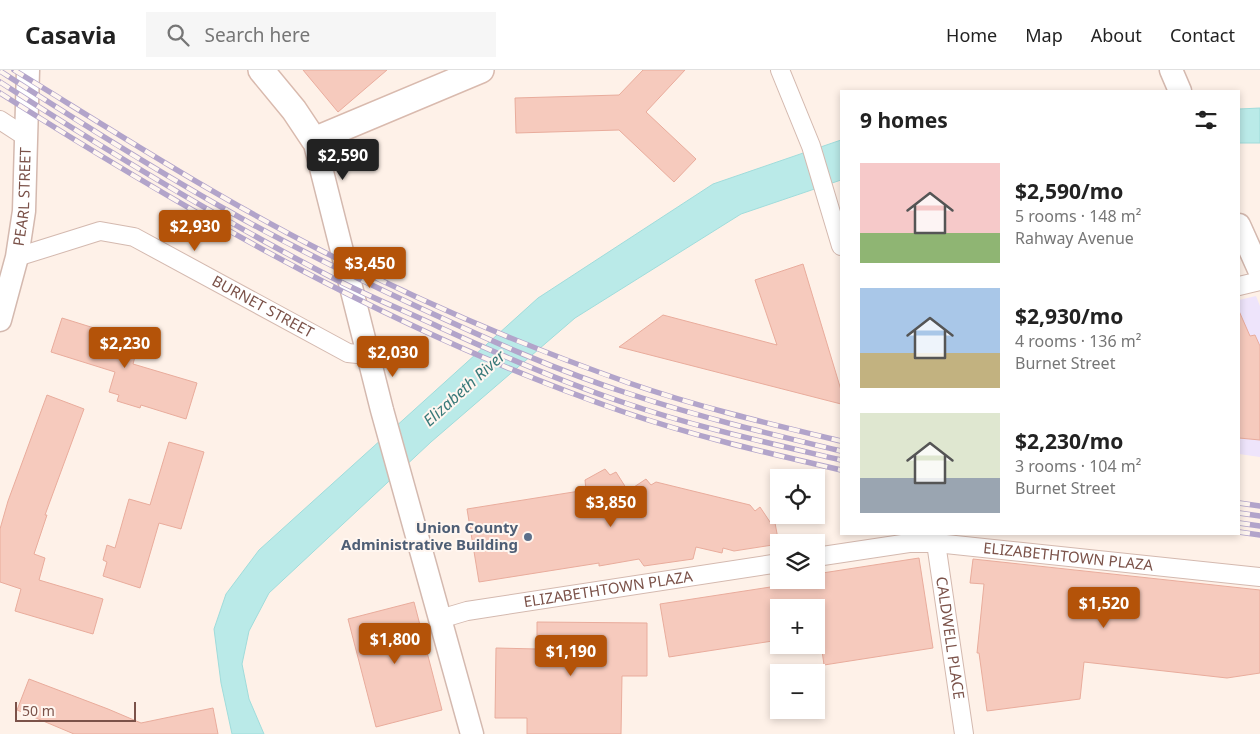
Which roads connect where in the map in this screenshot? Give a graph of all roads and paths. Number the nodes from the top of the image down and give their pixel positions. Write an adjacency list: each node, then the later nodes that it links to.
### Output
1 (28, 70): 8 (street, PEARL STREET)
2 (261, 70): 9 (main road)
3 (480, 70): 9 (main road)
4 (780, 70): 11 (street)
5 (1171, 70): 6 (street)
6 (1180, 90)
7 (0, 120): 8 (street)
8 (26, 137): 12 (street, PEARL STREET)
9 (314, 140): 17 (street)
10 (1240, 227): 13 (street)
11 (840, 243)
12 (17, 257): 16 (street, PEARL STREET); 17 (street, BURNET STREET)
13 (1260, 272)
14 (1260, 281): 15 (street)
15 (1240, 286)
16 (0, 320)
17 (367, 355): 22 (street)
18 (936, 544): 19 (street, ELIZABETHTOWN PLAZA); 21 (street, ELIZABETHTOWN PLAZA); 24 (street, CALDWELL PLACE)
19 (825, 556)
20 (770, 564): 22 (street, ELIZABETHTOWN PLAZA)
21 (1260, 577)
22 (440, 619): 23 (street)
23 (472, 734)
24 (964, 734)

